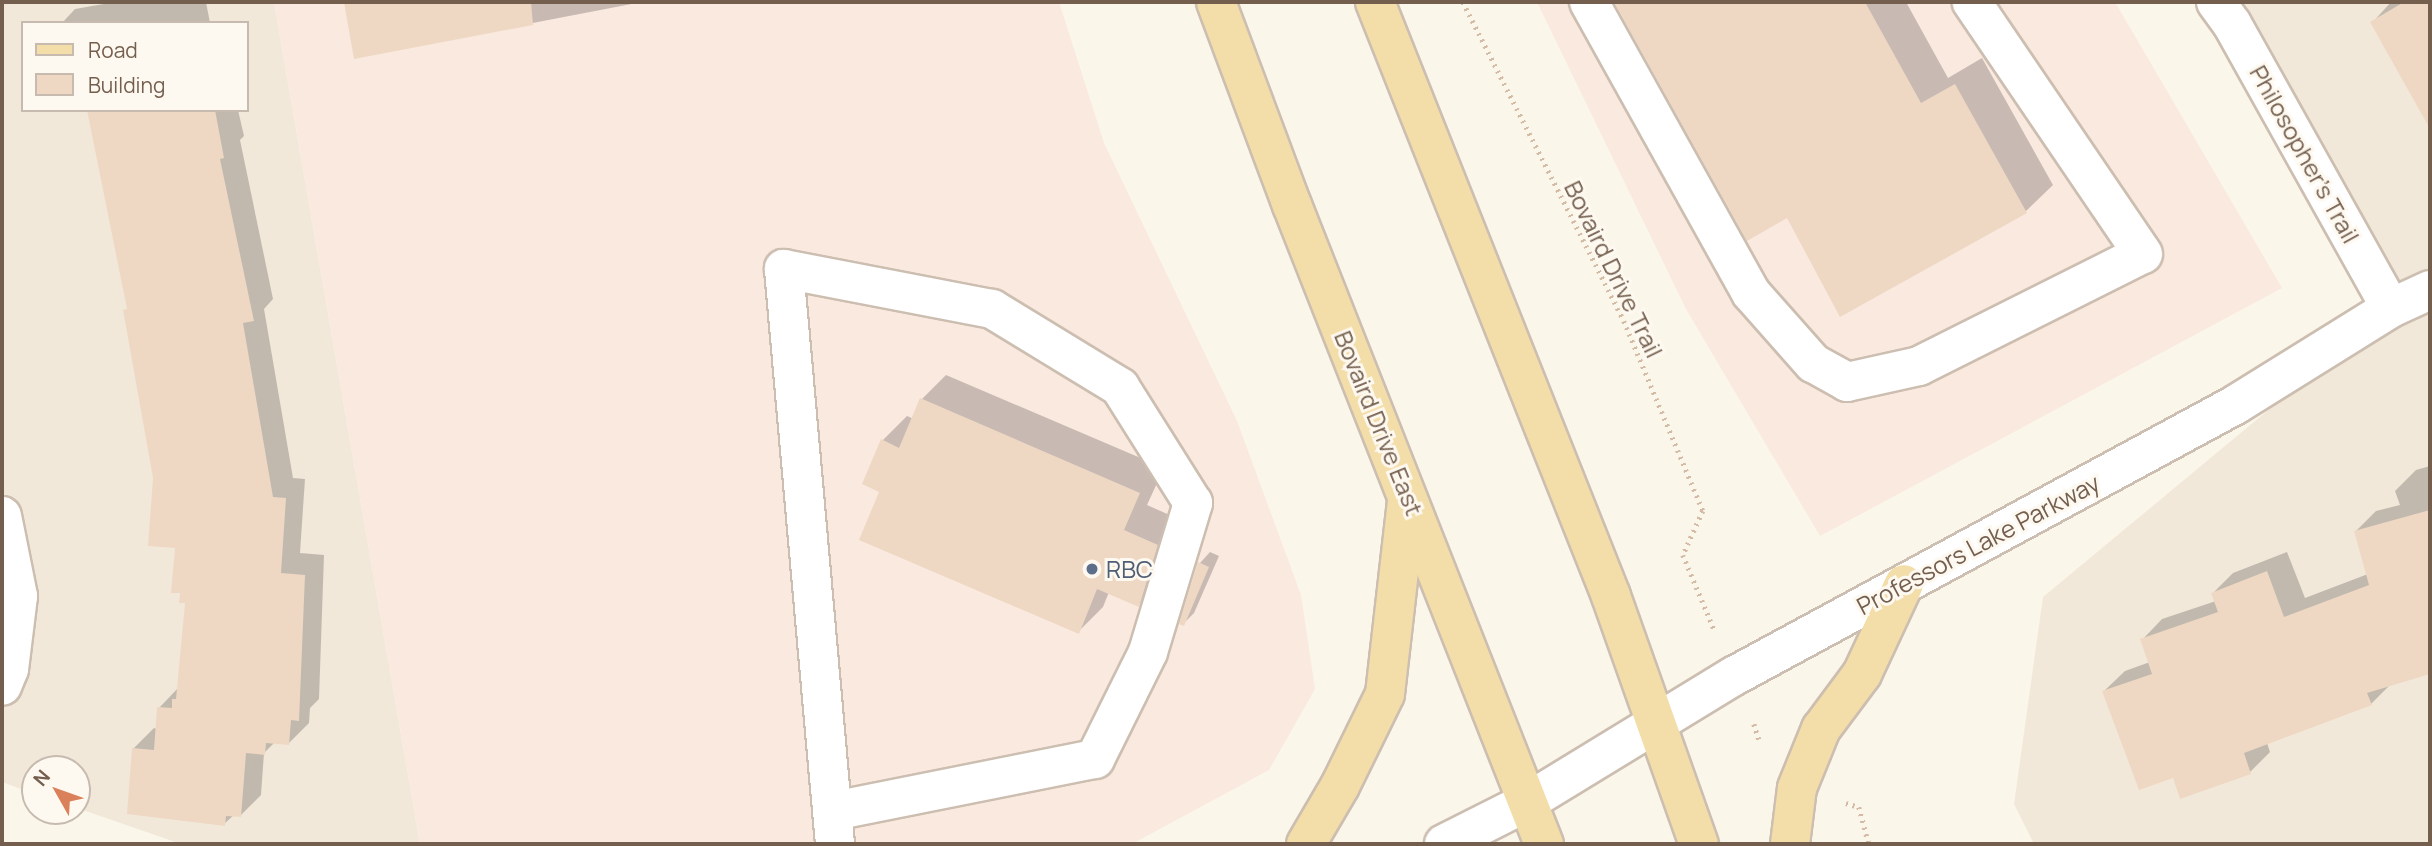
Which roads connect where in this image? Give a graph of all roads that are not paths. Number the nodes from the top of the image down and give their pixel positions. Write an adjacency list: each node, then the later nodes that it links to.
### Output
1 (1216, 2): 8 (main road, Bovaird Drive East)
2 (1375, 2): 12 (main road)
3 (1589, 2): 4 (street)
4 (1972, 2)
5 (2216, 2): 7 (street, Philosopher's Trail)
6 (2430, 290): 7 (street, Professors Lake Parkway)
7 (2391, 309): 10 (street, Professors Lake Parkway)
8 (1407, 494): 13 (main road, Bovaird Drive East); 15 (main road)
9 (2, 516): 11 (street)
10 (1904, 584): 12 (street, Professors Lake Parkway); 19 (main road)
11 (2, 686)
12 (1654, 724): 13 (street, Professors Lake Parkway); 18 (main road)
13 (1528, 801): 16 (street, Professors Lake Parkway); 17 (main road, Bovaird Drive East)
14 (835, 827): 14 (street)
15 (1306, 844)
16 (1444, 844)
17 (1545, 844)
18 (1699, 844)
19 (1790, 844)

